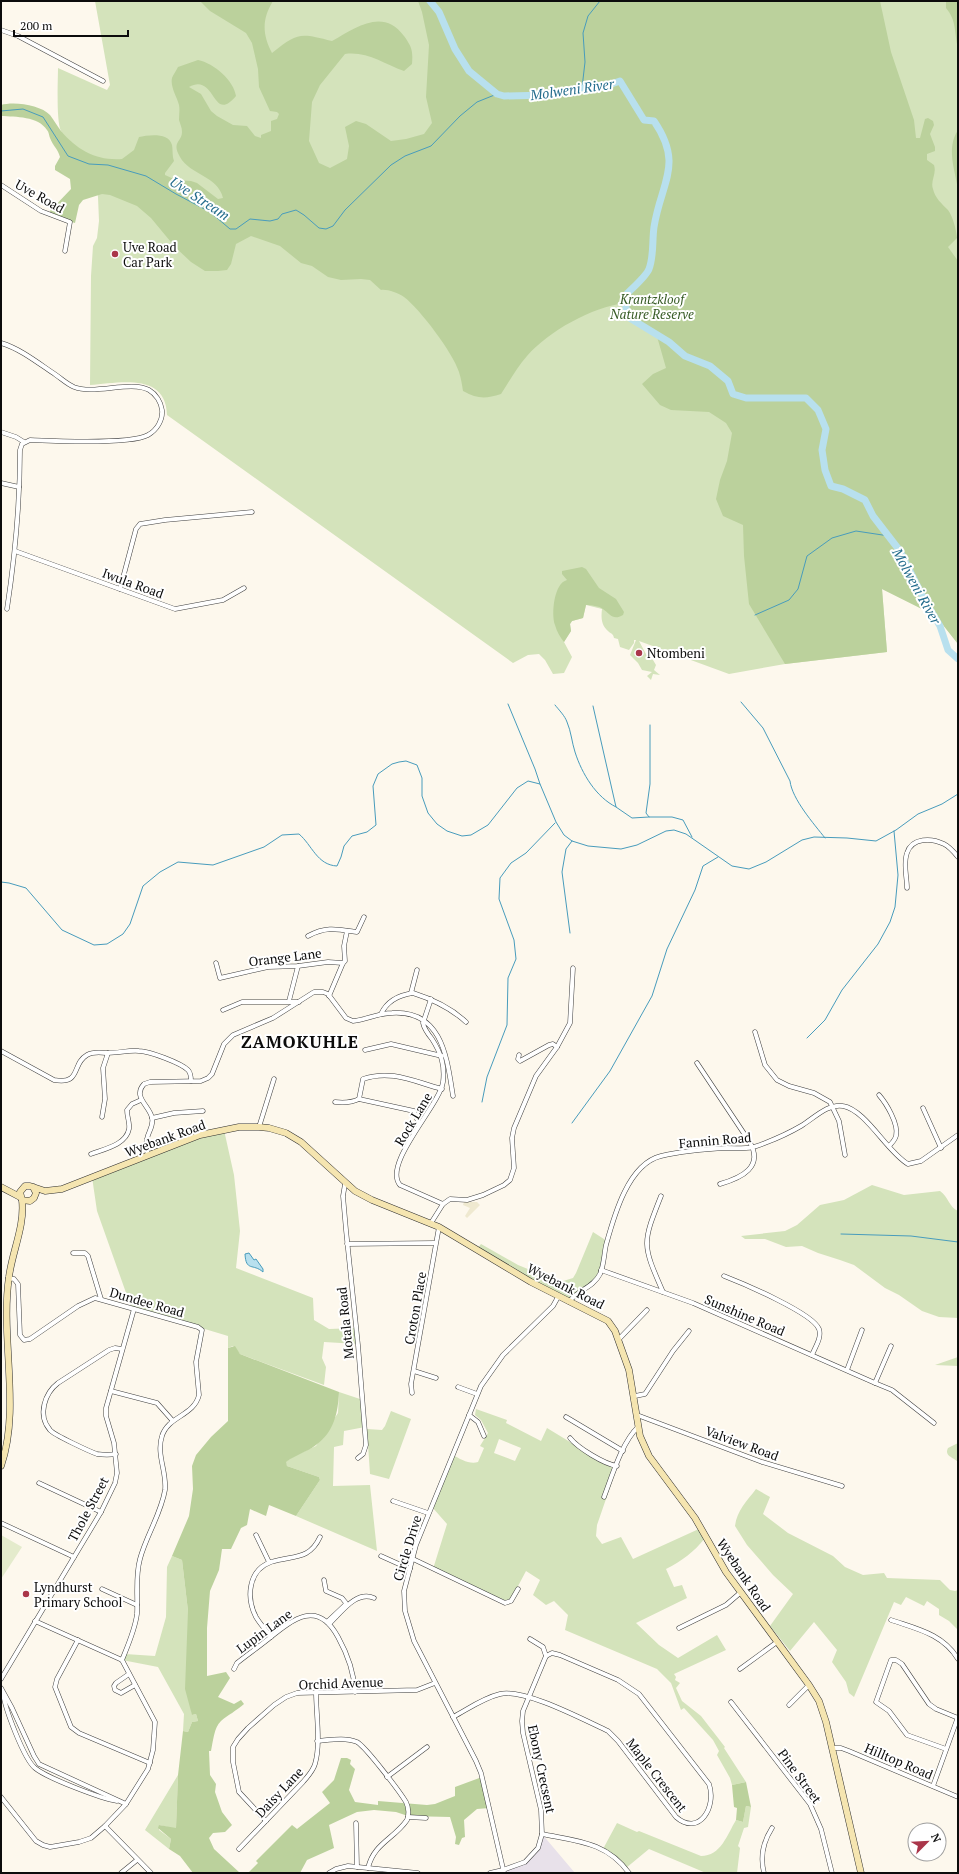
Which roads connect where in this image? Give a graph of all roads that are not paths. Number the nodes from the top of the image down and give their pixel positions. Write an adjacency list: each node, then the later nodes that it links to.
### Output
1 (1, 30): 2 (street)
2 (103, 81)
3 (1, 185): 4 (street, Uve Road)
4 (65, 251)
5 (1, 343): 7 (street)
6 (1, 432): 7 (street)
7 (24, 442): 9 (street)
8 (1, 483): 9 (street)
9 (18, 487): 11 (street)
10 (252, 512): 13 (street)
11 (15, 551): 13 (street, Iwula Road); 14 (street)
12 (244, 588): 13 (street, Iwula Road)
13 (120, 589)
14 (7, 609)
15 (958, 857): 16 (street)
16 (907, 888)
17 (364, 917): 18 (street)
18 (347, 931): 19 (street); 20 (street)
19 (308, 936)
20 (344, 962): 22 (street, Orange Lane); 26 (street)
21 (216, 963): 22 (street, Orange Lane)
22 (298, 966): 28 (street)
23 (573, 968): 35 (street)
24 (417, 970): 25 (street)
25 (411, 993): 27 (street); 31 (street)
26 (329, 996): 29 (street); 31 (street)
27 (431, 999): 32 (street); 33 (street)
28 (289, 1001): 29 (street); 30 (street)
29 (300, 1002): 43 (street)
30 (223, 1010)
31 (381, 1014): 32 (street)
32 (423, 1022): 40 (street, Rock Lane); 46 (street)
33 (466, 1022)
34 (755, 1032): 50 (street)
35 (558, 1047): 39 (street); 73 (street)
36 (365, 1050): 40 (street)
37 (1, 1051): 38 (street)
38 (108, 1053): 43 (street); 53 (street)
39 (519, 1055)
40 (442, 1056): 44 (street, Rock Lane)
41 (697, 1063): 59 (street)
42 (274, 1079): 56 (street)
43 (192, 1081): 48 (street)
44 (442, 1089): 47 (street); 55 (street, Rock Lane)
45 (879, 1095): 58 (street)
46 (453, 1096)
47 (359, 1099): 49 (street); 55 (street)
48 (141, 1100): 54 (street); 61 (street)
49 (335, 1102)
50 (832, 1107): 58 (street); 59 (street, Fannin Road); 63 (street)
51 (923, 1108): 60 (street)
52 (203, 1111): 54 (street)
53 (102, 1117)
54 (152, 1118): 62 (street)
55 (419, 1124): 73 (street, Rock Lane)
56 (259, 1127): 62 (street, Wyebank Road); 64 (street, Wyebank Road)
57 (958, 1135): 60 (street)
58 (889, 1146): 60 (street)
59 (754, 1148): 65 (street); 80 (street, Fannin Road)
60 (941, 1148)
61 (91, 1154)
62 (148, 1155): 69 (street, Wyebank Road)
63 (845, 1155)
64 (345, 1184): 75 (street, Wyebank Road); 78 (street, Motala Road)
65 (720, 1184)
66 (2, 1187): 68 (street); 71 (street)
67 (33, 1187): 68 (street); 69 (street, Wyebank Road); 72 (street)
68 (22, 1188): 71 (street)
69 (45, 1191): 72 (street, Wyebank Road)
70 (661, 1196): 83 (street)
71 (21, 1198): 72 (street); 74 (street)
72 (32, 1200): 74 (street)
73 (443, 1204): 75 (street)
74 (22, 1219): 82 (street)
75 (431, 1223): 76 (street, Wyebank Road)
76 (439, 1227): 77 (street, Croton Place); 85 (street, Wyebank Road)
77 (435, 1243): 78 (street); 97 (street, Croton Place)
78 (347, 1244): 115 (street, Motala Road)
79 (73, 1253): 86 (street)
80 (602, 1270): 83 (street, Sunshine Road); 87 (street, Fannin Road)
81 (724, 1276): 95 (street)
82 (8, 1278): 84 (street); 86 (street, Dundee Road)
83 (663, 1292): 95 (street, Sunshine Road)
84 (4, 1296): 116 (street)
85 (558, 1297): 87 (street, Wyebank Road); 103 (street, Circle Drive)
86 (101, 1299): 88 (street, Dundee Road)
87 (569, 1302): 92 (street, Wyebank Road)
88 (134, 1309): 94 (street, Thole Street); 108 (street, Dundee Road)
89 (648, 1310): 92 (street)
90 (862, 1330): 96 (street)
91 (689, 1331): 104 (street)
92 (619, 1339): 104 (street, Wyebank Road)
93 (891, 1346): 99 (street)
94 (122, 1349): 101 (street, Thole Street); 114 (street)
95 (812, 1355): 96 (street, Sunshine Road)
96 (847, 1370): 99 (street, Sunshine Road)
97 (414, 1371): 98 (street); 102 (street, Croton Place)
98 (436, 1378)
99 (875, 1381): 109 (street, Sunshine Road)
100 (458, 1387): 103 (street)
101 (111, 1391): 108 (street); 114 (street, Thole Street)
102 (412, 1392)
103 (477, 1394): 105 (street, Circle Drive)
104 (634, 1396): 106 (street, Wyebank Road)
105 (469, 1415): 111 (street); 123 (street, Circle Drive)
106 (637, 1415): 110 (street, Wyebank Road); 119 (street, Valview Road)
107 (566, 1417): 113 (street)
108 (172, 1420): 137 (street)
109 (934, 1423)
110 (638, 1427): 113 (street); 135 (street, Wyebank Road)
111 (484, 1436)
112 (570, 1438): 117 (street)
113 (623, 1451): 117 (street)
114 (116, 1454): 122 (street, Thole Street)
115 (358, 1458)
116 (1, 1466)
117 (617, 1466): 120 (street)
118 (39, 1483): 122 (street)
119 (842, 1486)
120 (604, 1497)
121 (393, 1502): 123 (street)
122 (102, 1512): 127 (street, Thole Street)
123 (428, 1513): 129 (street, Circle Drive)
124 (1, 1523): 127 (street)
125 (256, 1536): 130 (street)
126 (320, 1537): 130 (street)
127 (74, 1556): 139 (street, Thole Street)
128 (381, 1556): 131 (street)
129 (412, 1559): 131 (street, Circle Drive); 134 (street)
130 (269, 1562): 142 (street)
131 (410, 1569): 153 (street, Circle Drive)
132 (324, 1580): 140 (street)
133 (102, 1589): 137 (street)
134 (518, 1589)
135 (740, 1593): 141 (street); 145 (street, Wyebank Road)
136 (374, 1598): 140 (street)
137 (137, 1605): 148 (street)
138 (891, 1620): 147 (street)
139 (35, 1621): 144 (street); 152 (street, Thole Street)
140 (328, 1623): 142 (street, Lupin Lane); 158 (street)
141 (680, 1628)
142 (271, 1637): 149 (street, Lupin Lane)
143 (530, 1639): 146 (street)
144 (78, 1640): 148 (street); 168 (street)
145 (777, 1642): 150 (street); 155 (street, Wyebank Road)
146 (546, 1656): 159 (street, Ebony Crecsent); 159 (street, Maple Crescent)
147 (958, 1659)
148 (122, 1660): 151 (street)
149 (234, 1669)
150 (740, 1669)
151 (129, 1674): 154 (street); 154 (street)
152 (1, 1679)
153 (435, 1683): 158 (street, Orchid Avenue); 162 (street, Circle Drive)
154 (135, 1685): 168 (street)
155 (809, 1685): 161 (street); 166 (street, Wyebank Road)
156 (2, 1689): 173 (street)
157 (316, 1692): 158 (street, Orchid Avenue); 164 (street, Daisy Lane); 176 (street, Orchid Avenue)
158 (355, 1692)
159 (529, 1696): 162 (street, Maple Crescent); 180 (street, Ebony Crecsent)
160 (731, 1702): 193 (street, Pine Street)
161 (788, 1705)
162 (453, 1718): 185 (street, Circle Drive)
163 (958, 1718): 167 (street); 167 (street)
164 (317, 1740): 169 (street); 176 (street, Daisy Lane)
165 (427, 1747): 169 (street)
166 (832, 1748): 170 (street, Hilltop Road); 194 (street, Wyebank Road)
167 (946, 1749): 170 (street)
168 (150, 1763): 173 (street)
169 (387, 1777): 174 (street)
170 (933, 1786): 172 (street, Hilltop Road)
171 (1, 1797): 178 (street)
172 (958, 1797)
173 (126, 1804): 178 (street)
174 (408, 1817): 175 (street); 184 (street)
175 (426, 1818)
176 (266, 1821): 181 (street, Daisy Lane)
177 (356, 1823): 183 (street)
178 (105, 1826): 182 (street)
179 (772, 1828): 192 (street)
180 (542, 1834): 185 (street, Ebony Crecsent); 191 (street)
181 (239, 1849)
182 (137, 1860): 186 (street); 187 (street)
183 (357, 1867): 184 (street); 188 (street)
184 (368, 1868): 189 (street)
185 (504, 1872): 190 (street, Ebony Crecsent)
186 (121, 1873)
187 (151, 1873)
188 (329, 1873)
189 (418, 1873)
190 (490, 1873)
191 (629, 1873)
192 (764, 1873)
193 (832, 1873)
194 (861, 1873)

